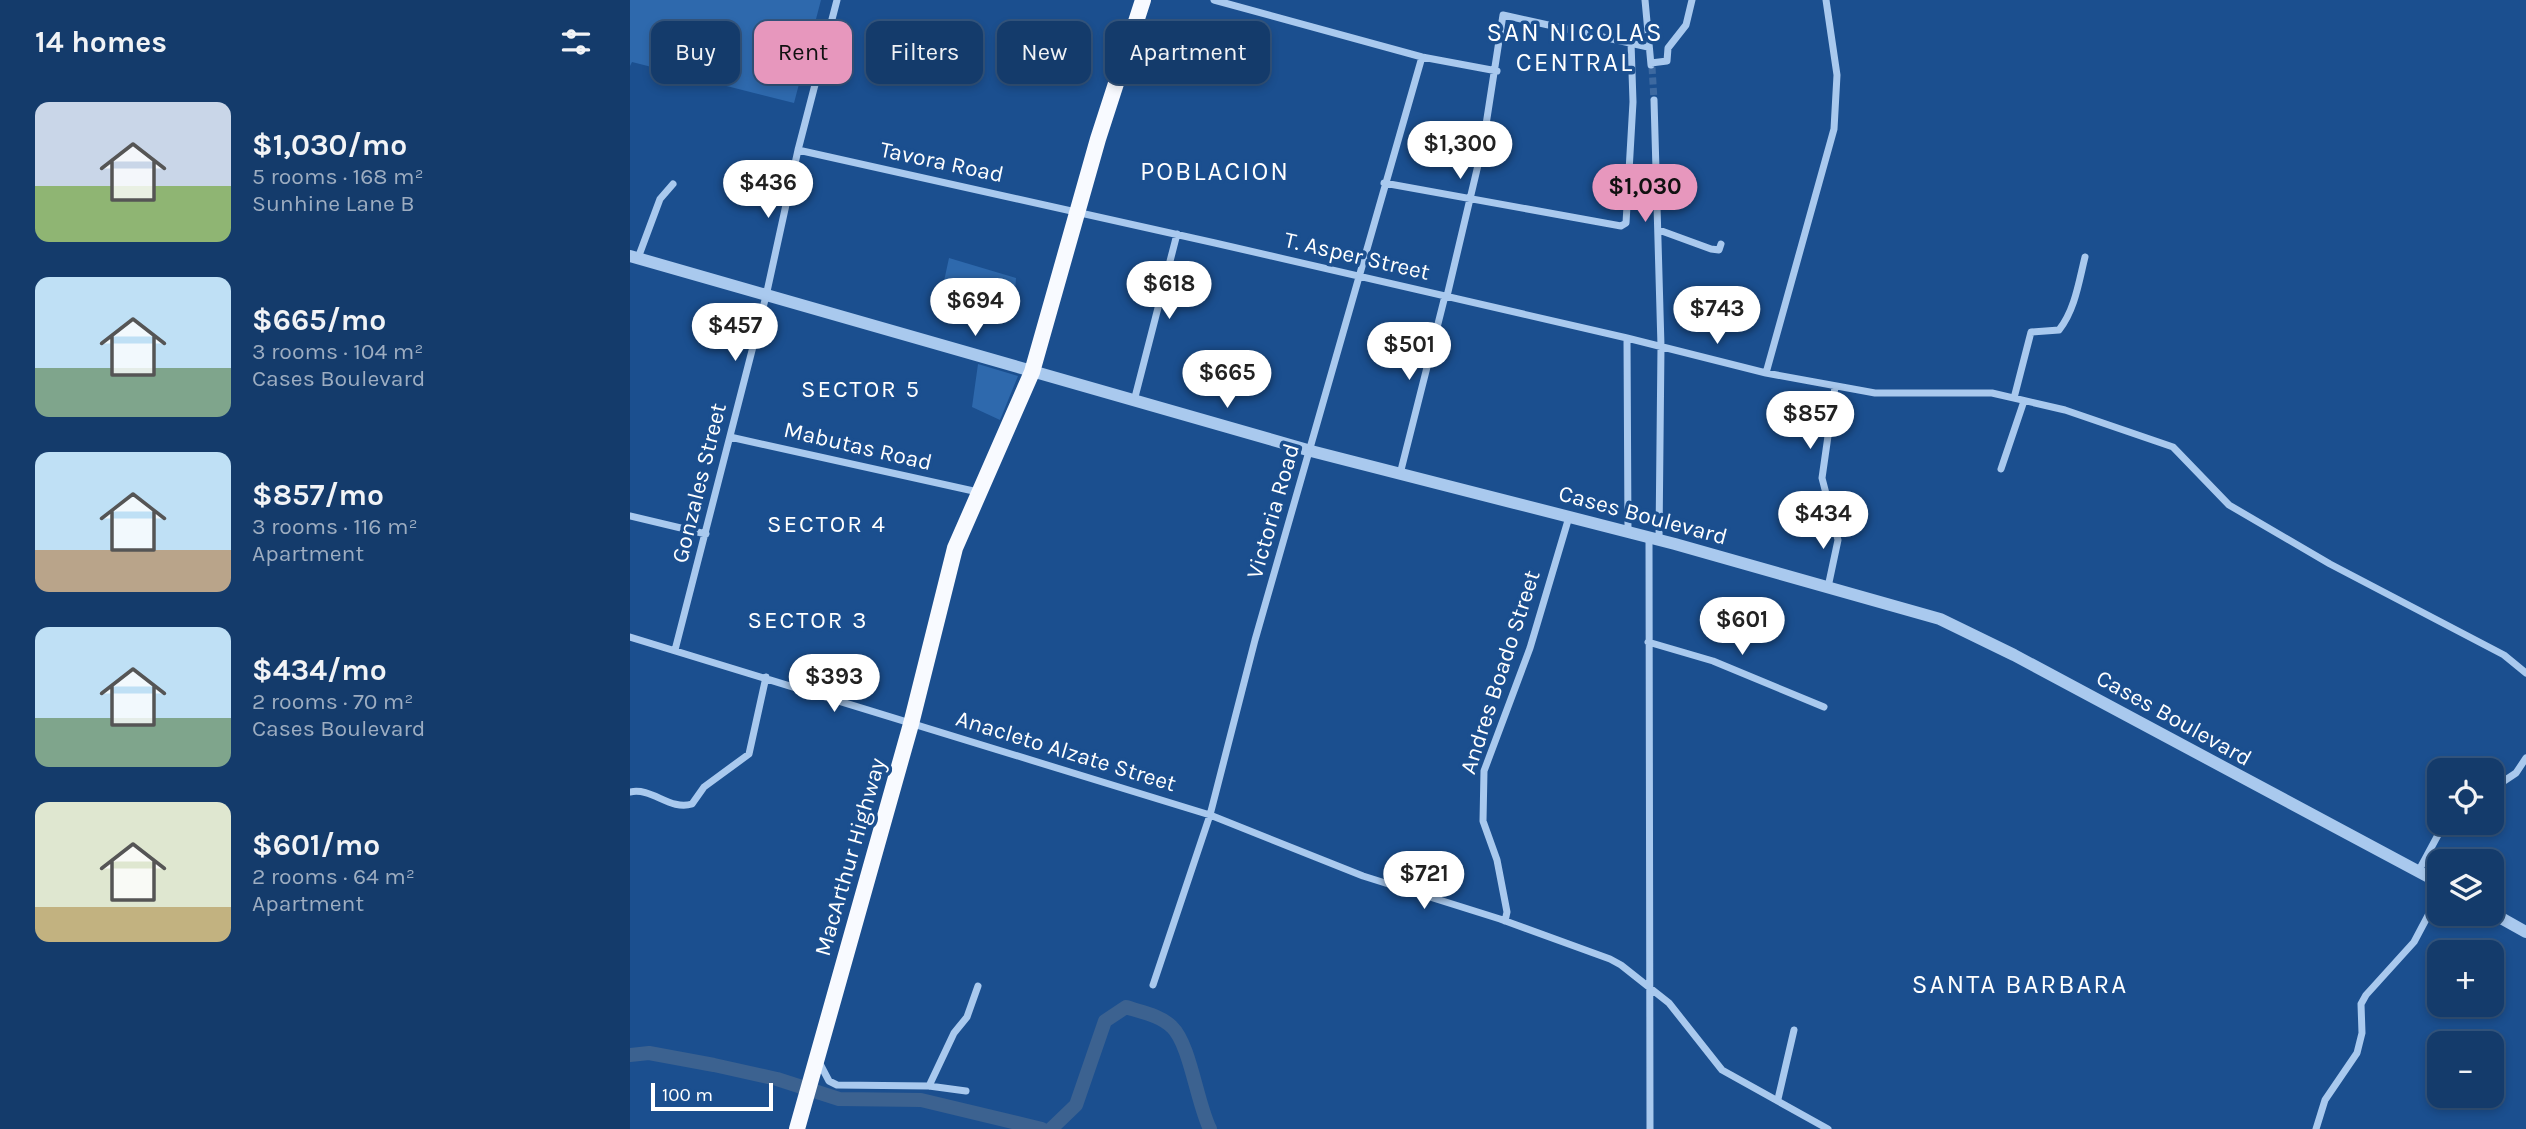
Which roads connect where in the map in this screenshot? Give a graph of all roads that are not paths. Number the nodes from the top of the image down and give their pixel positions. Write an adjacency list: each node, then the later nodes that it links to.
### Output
1 (837, 0): 12 (street, Gonzales Street)
2 (1143, 0): 16 (highway, MacArthur Highway)
3 (1214, 0): 9 (street)
4 (1645, 0): 8 (street)
5 (1692, 0): 8 (street)
6 (1826, 0): 28 (street)
7 (1631, 42): 8 (street); 10 (street); 15 (street)
8 (1648, 47)
9 (1422, 57): 10 (street); 13 (street, Victoria Road)
10 (1497, 71): 15 (street)
11 (1654, 100): 17 (street)
12 (798, 150): 16 (street, Tavora Road); 23 (street, Gonzales Street)
13 (1384, 183): 15 (street); 22 (street, Victoria Road)
14 (673, 184): 20 (street)
15 (1470, 201): 24 (street)
16 (1078, 212): 18 (street, T. Asper Street); 27 (highway, MacArthur Highway)
17 (1659, 230): 19 (street); 26 (street)
18 (1177, 234): 22 (street, T. Asper Street); 31 (street)
19 (1721, 243)
20 (634, 257): 23 (street, Cases Boulevard)
21 (2085, 257): 30 (street)
22 (1361, 276): 24 (street, T. Asper Street); 34 (street, Victoria Road)
23 (766, 296): 27 (street, Cases Boulevard); 33 (street, Gonzales Street)
24 (1446, 296): 25 (street, T. Asper Street); 36 (street)
25 (1627, 338): 26 (street, T. Asper Street); 40 (street)
26 (1661, 346): 28 (street, T. Asper Street); 42 (street)
27 (1032, 372): 31 (street, Cases Boulevard); 37 (highway, MacArthur Highway)
28 (1766, 373): 29 (street, T. Asper Street)
29 (1835, 387): 30 (street, T. Asper Street); 43 (street)
30 (2014, 398): 32 (street, T. Asper Street)
31 (1133, 401): 34 (street, Cases Boulevard)
32 (2024, 401): 35 (street); 47 (street, T. Asper Street)
33 (730, 437): 37 (street, Mabutas Road); 41 (street, Gonzales Street)
34 (1311, 451): 36 (street, Cases Boulevard); 54 (street, Victoria Road)
35 (2001, 469)
36 (1400, 474): 39 (street, Cases Boulevard)
37 (978, 492): 50 (highway, MacArthur Highway)
38 (630, 516): 41 (street)
39 (1569, 517): 40 (street, Cases Boulevard); 60 (street, Andres Boado Street)
40 (1628, 532): 42 (street, Cases Boulevard)
41 (706, 534): 46 (street, Gonzales Street)
42 (1654, 538): 43 (street, Cases Boulevard); 45 (street)
43 (1828, 587): 56 (street, Cases Boulevard)
44 (630, 637): 46 (street, Anacleto Alzate Street)
45 (1648, 642): 49 (street); 64 (street)
46 (675, 650): 48 (street, Anacleto Alzate Street)
47 (2526, 673)
48 (766, 677): 50 (street, Anacleto Alzate Street); 53 (street)
49 (1824, 707)
50 (911, 724): 54 (street, Anacleto Alzate Street); 66 (highway, MacArthur Highway)
51 (2526, 758): 52 (street)
52 (2504, 781)
53 (630, 792)
54 (1210, 815): 60 (street, Anacleto Alzate Street); 62 (street, Victoria Road)
55 (2438, 835): 56 (street)
56 (2418, 872): 57 (street, Cases Boulevard)
57 (2427, 876)
58 (2427, 918): 73 (street)
59 (2504, 920): 61 (street)
60 (1505, 921): 64 (street, Anacleto Alzate Street)
61 (2526, 932)
62 (1153, 985)
63 (978, 986): 67 (street)
64 (1650, 988): 69 (street, Anacleto Alzate Street); 71 (street)
65 (1794, 1030): 69 (street)
66 (815, 1064): 67 (street); 70 (highway, MacArthur Highway)
67 (929, 1086): 68 (street)
68 (966, 1091)
69 (1778, 1099): 72 (street, Anacleto Alzate Street)
70 (797, 1129)
71 (1650, 1129)
72 (1828, 1129)
73 (2316, 1129)

